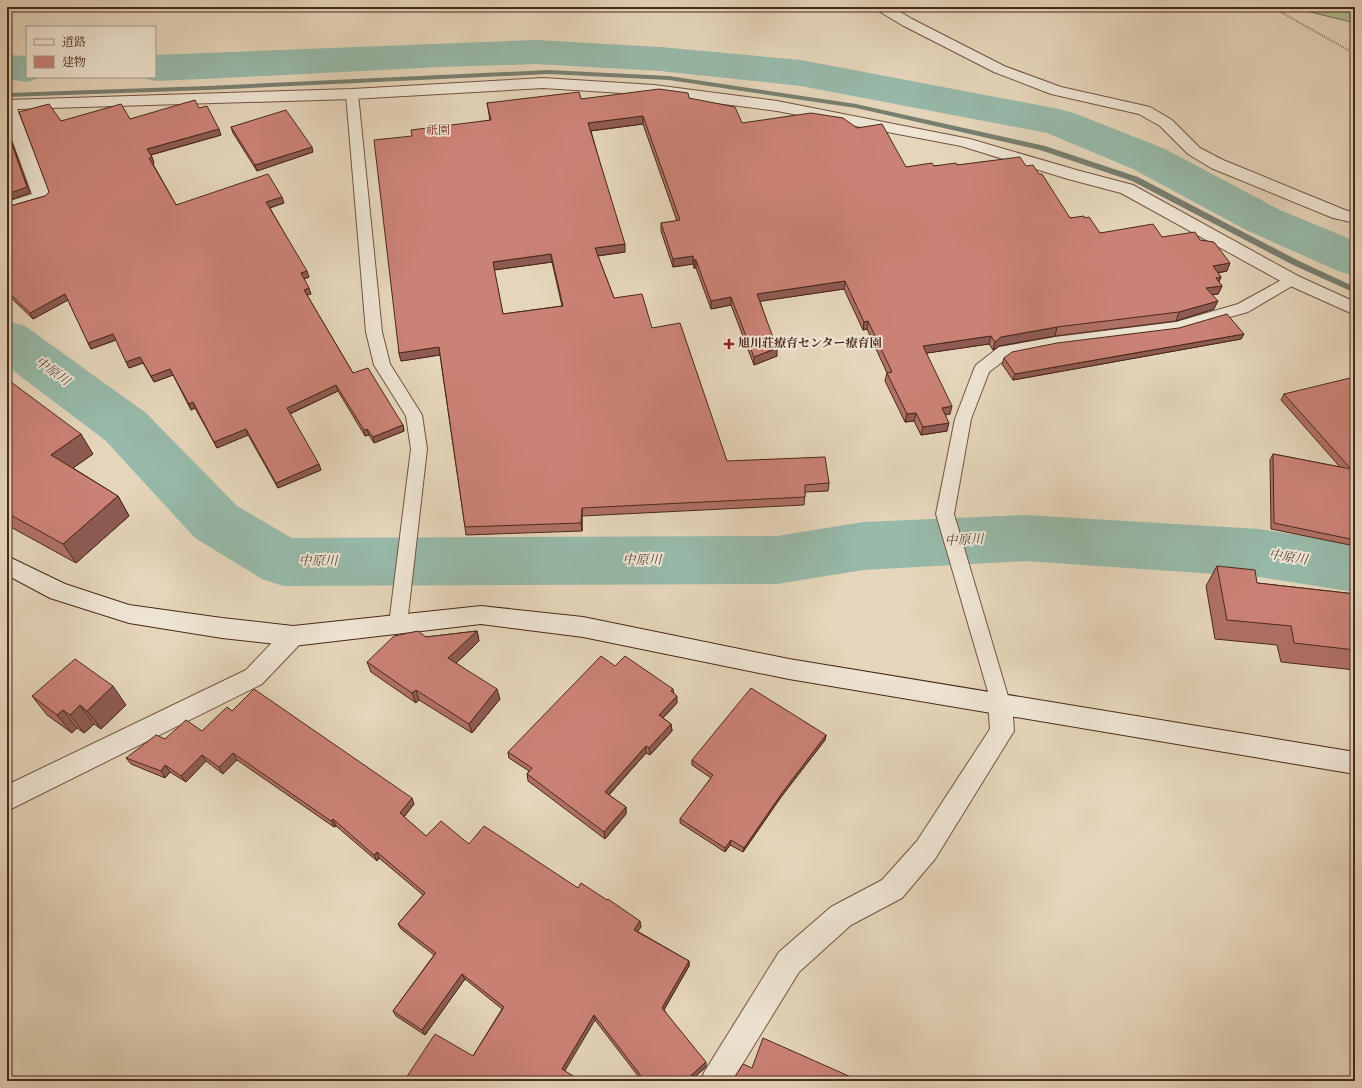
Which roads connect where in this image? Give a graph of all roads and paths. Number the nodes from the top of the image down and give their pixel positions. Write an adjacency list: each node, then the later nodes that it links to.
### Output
1 (882, 7): 7 (street)
2 (1272, 7): 3 (path)
3 (1355, 54)
4 (352, 94): 5 (street); 8 (street); 11 (lane)
5 (7, 105): 6 (street)
6 (7, 207)
7 (1355, 218)
8 (1292, 280): 9 (street); 13 (lane)
9 (1355, 309)
10 (7, 565): 12 (street)
11 (398, 624): 12 (street); 13 (street)
12 (293, 636): 15 (street)
13 (1000, 703): 14 (street); 16 (street)
14 (1355, 763)
15 (7, 799)
16 (714, 1081)

